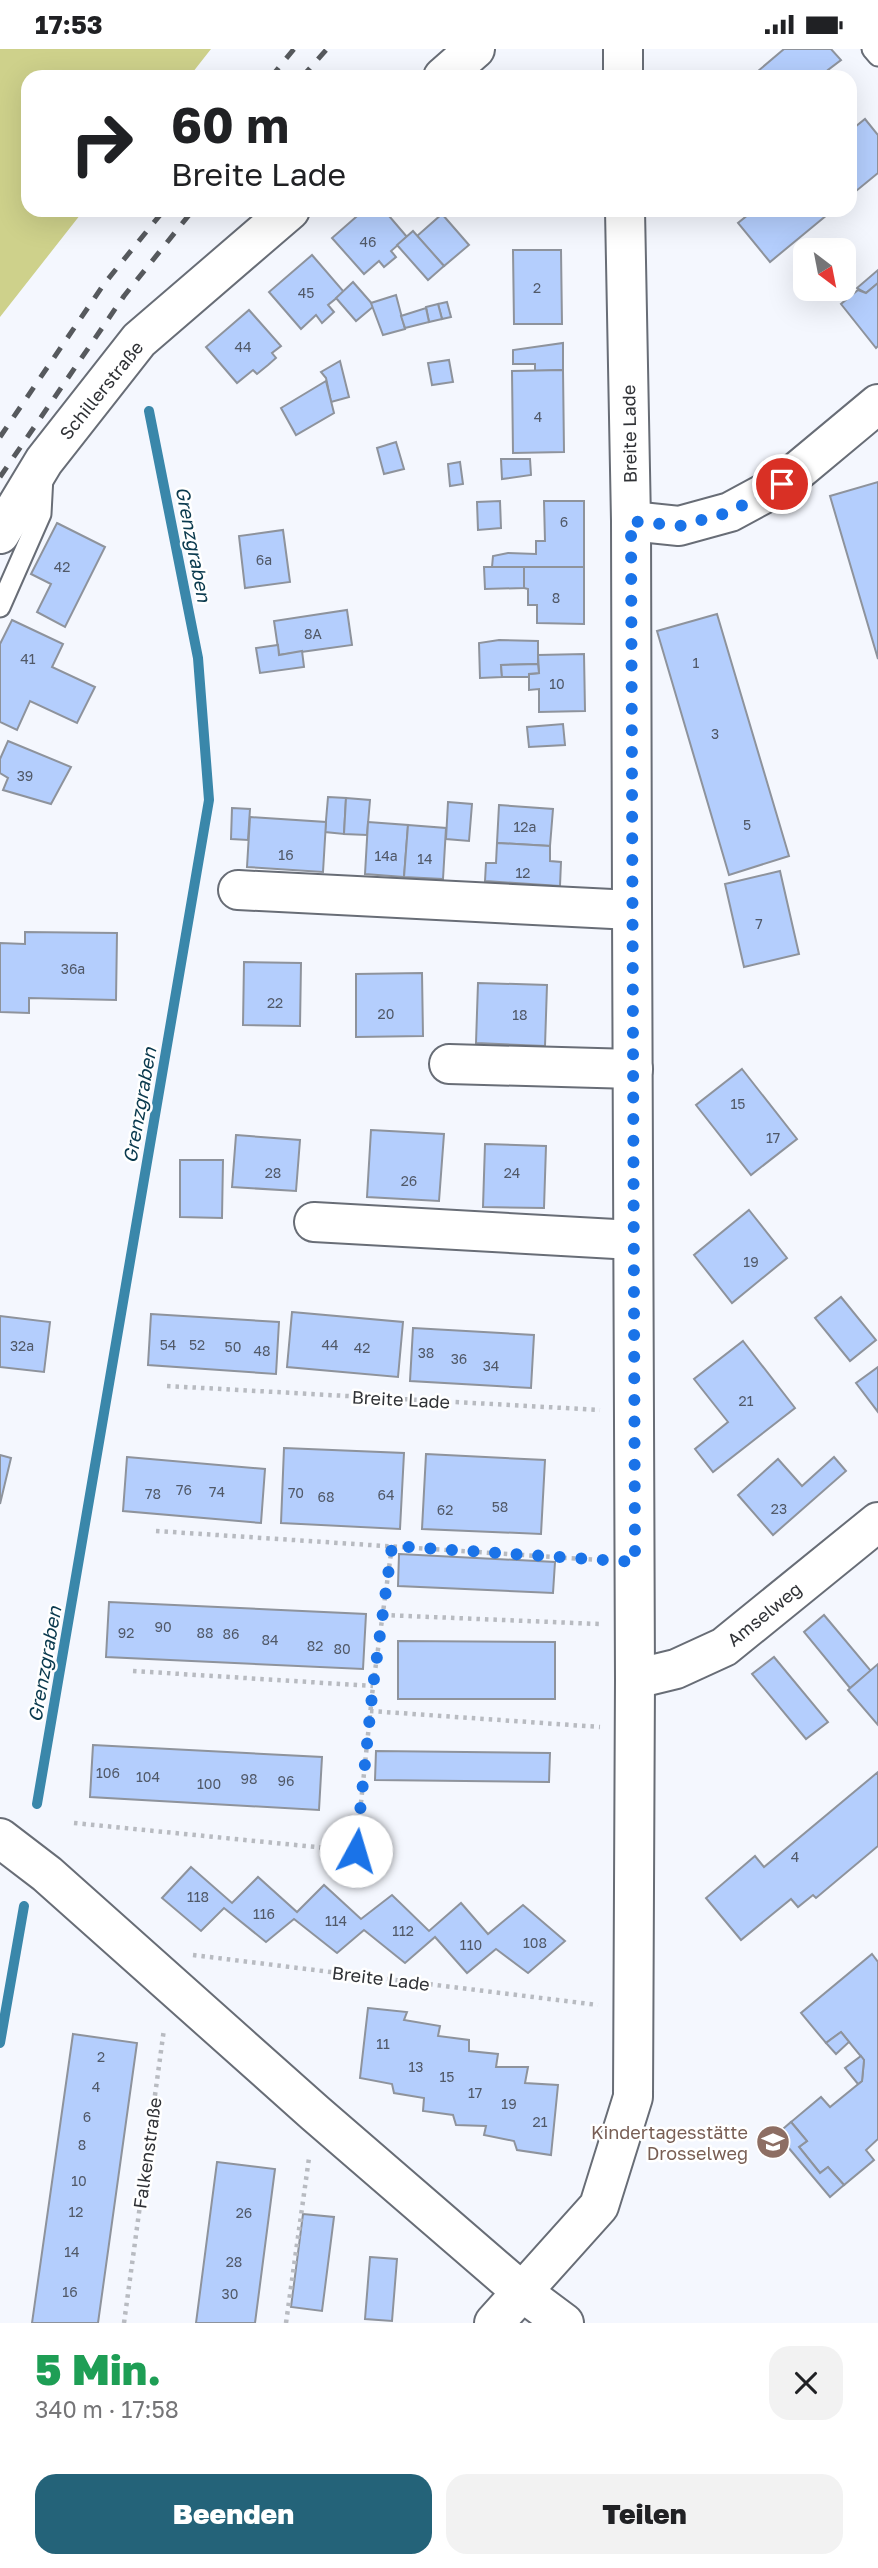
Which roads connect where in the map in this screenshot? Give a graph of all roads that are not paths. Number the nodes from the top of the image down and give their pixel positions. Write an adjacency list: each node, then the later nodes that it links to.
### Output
1 (475, 49): 5 (street)
2 (623, 49): 6 (street)
3 (872, 49): 4 (lane)
4 (878, 56)
5 (451, 70)
6 (623, 70)
7 (282, 217): 10 (street, Schillerstraße)
8 (625, 217): 11 (street, Breite Lade)
9 (878, 404): 11 (street)
10 (44, 461): 12 (street, Schillerstraße); 13 (lane)
11 (631, 521): 15 (street, Breite Lade)
12 (0, 534)
13 (0, 607)
14 (238, 890): 15 (street)
15 (632, 910): 17 (street, Breite Lade)
16 (449, 1064): 17 (street)
17 (633, 1069): 19 (street, Breite Lade)
18 (314, 1221): 19 (street)
19 (634, 1240): 21 (street, Breite Lade)
20 (873, 1536): 21 (street, Amselweg)
21 (635, 1678): 23 (street, Breite Lade)
22 (0, 1838): 23 (street)
23 (521, 2291): 24 (street, Breite Lade); 25 (street)
24 (494, 2323)
25 (565, 2323)

